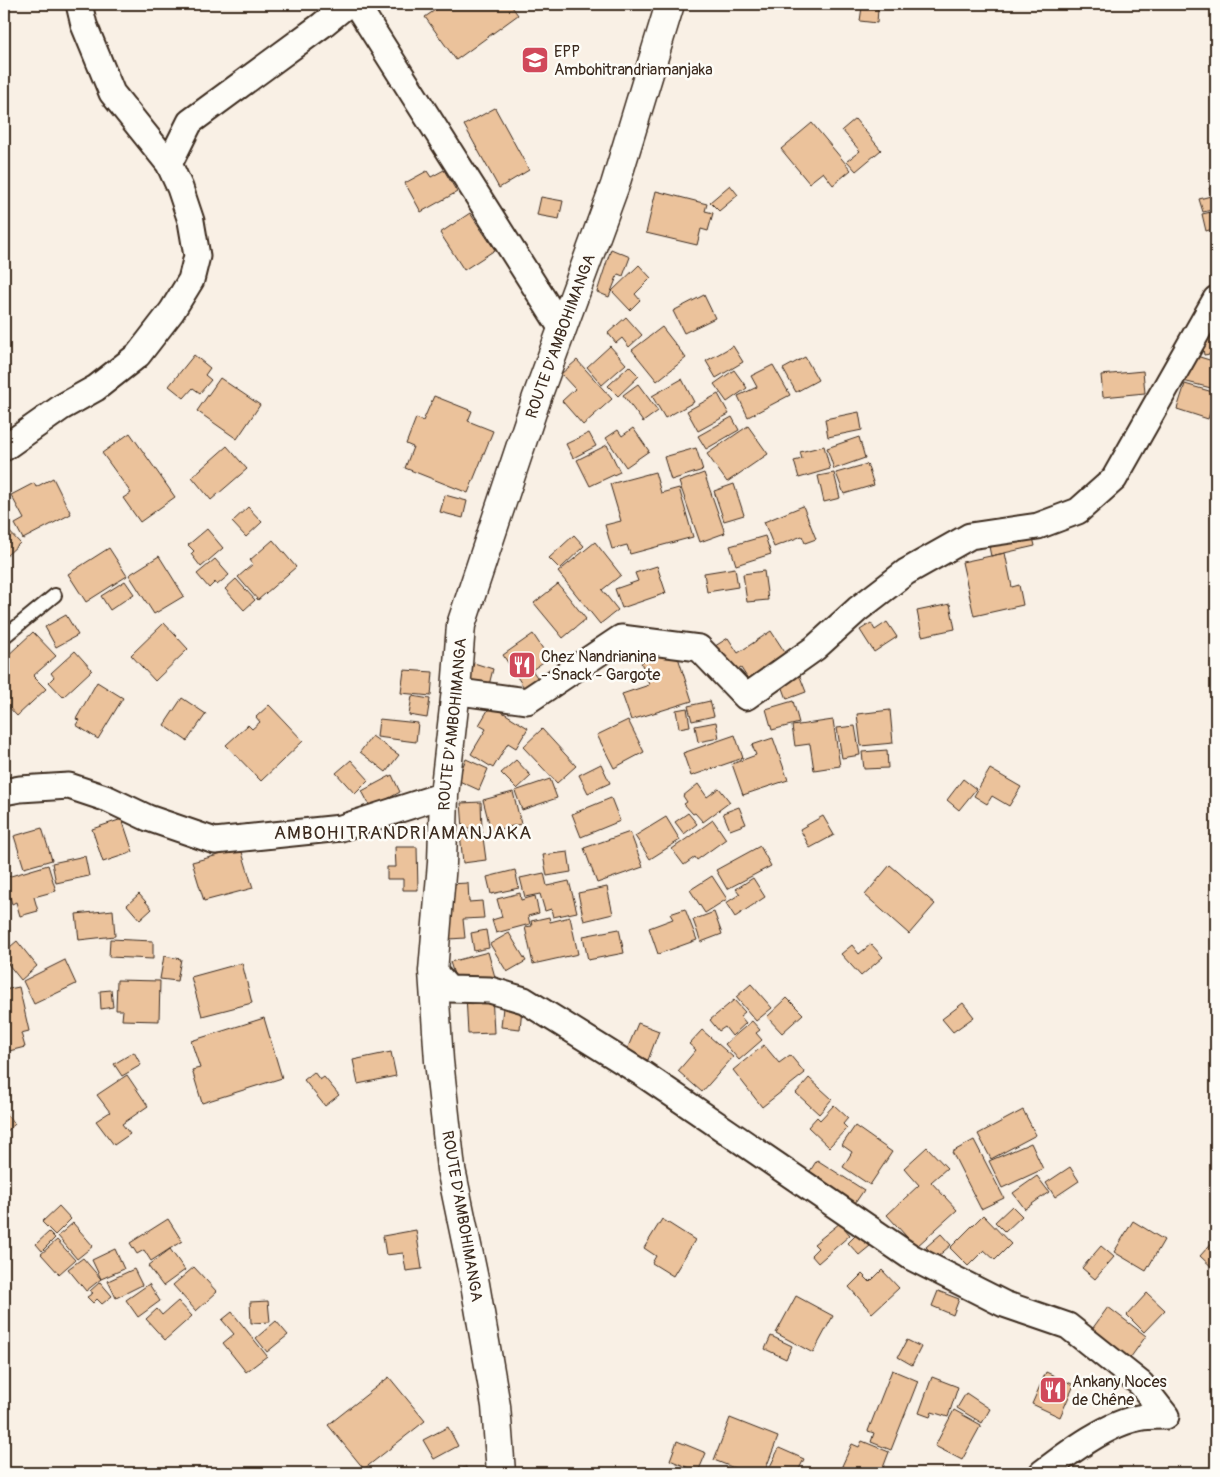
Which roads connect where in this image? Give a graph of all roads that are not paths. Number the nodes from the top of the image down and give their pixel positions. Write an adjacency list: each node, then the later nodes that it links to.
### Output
1 (79, 4): 5 (street)
2 (344, 4): 5 (street)
3 (356, 4): 7 (street)
4 (670, 4): 7 (street, ROUTE D'AMBOHIMANGA)
5 (169, 164): 8 (street)
6 (1216, 298): 11 (street)
7 (562, 330): 11 (street, ROUTE D'AMBOHIMANGA)
8 (4, 448)
9 (55, 595): 10 (lane)
10 (4, 636)
11 (456, 690): 13 (street, ROUTE D'AMBOHIMANGA)
12 (4, 792): 13 (street)
13 (444, 794): 14 (street, ROUTE D'AMBOHIMANGA)
14 (433, 971): 15 (street, ROUTE D'AMBOHIMANGA); 16 (street)
15 (502, 1473)
16 (1042, 1473)

